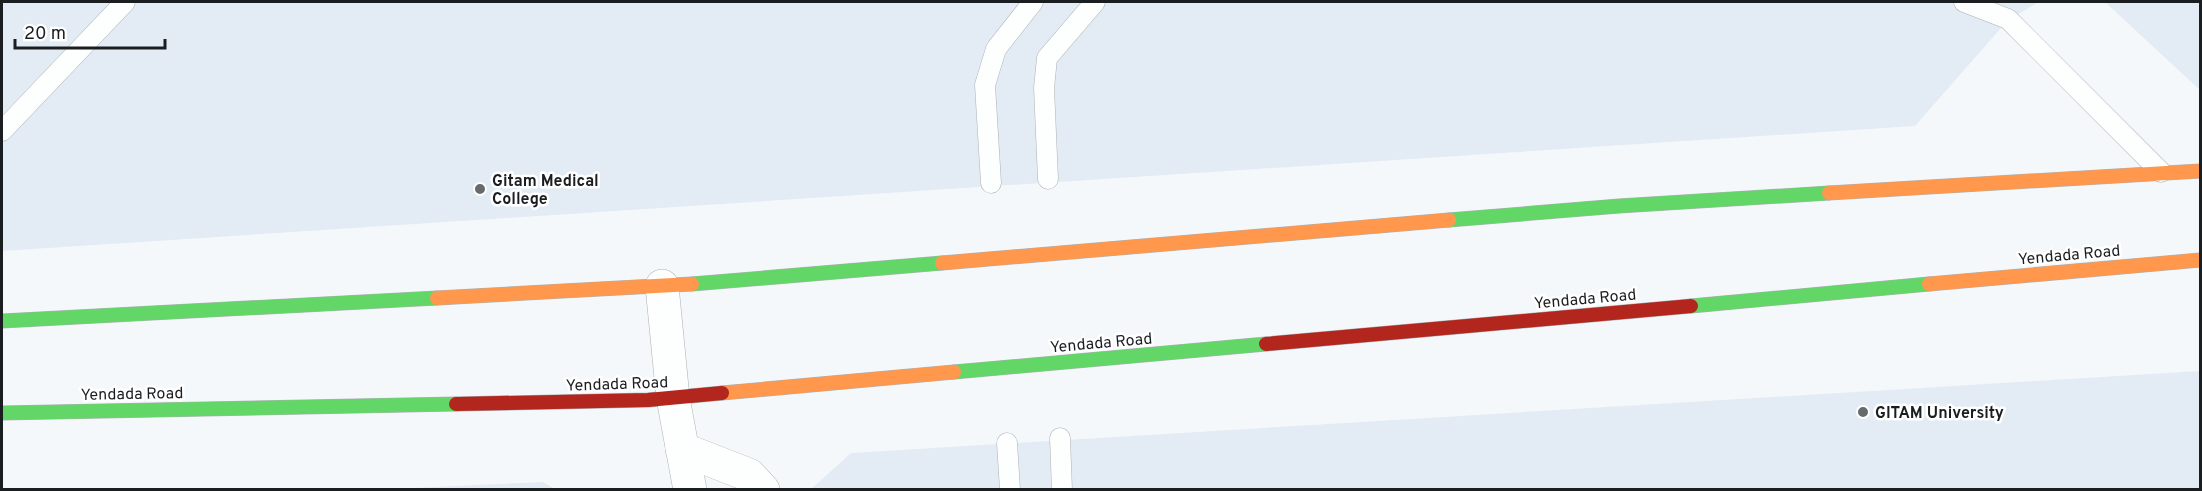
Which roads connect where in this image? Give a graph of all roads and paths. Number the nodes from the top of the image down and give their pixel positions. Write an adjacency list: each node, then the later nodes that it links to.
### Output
1 (124, 2): 6 (lane)
2 (1033, 2): 10 (lane)
3 (1095, 2): 9 (lane)
4 (1964, 2): 5 (lane)
5 (2005, 10): 8 (lane)
6 (2, 131)
7 (2200, 171): 8 (main road)
8 (2161, 172): 12 (main road)
9 (1048, 179)
10 (991, 183)
11 (2200, 260): 14 (main road, Yendada Road)
12 (663, 286): 13 (main road); 14 (street)
13 (2, 321)
14 (672, 398): 15 (main road, Yendada Road); 18 (street)
15 (2, 412)
16 (1060, 438): 22 (lane)
17 (1007, 443): 21 (lane)
18 (682, 449): 19 (street); 20 (street)
19 (690, 489)
20 (763, 489)
21 (1010, 489)
22 (1062, 489)

